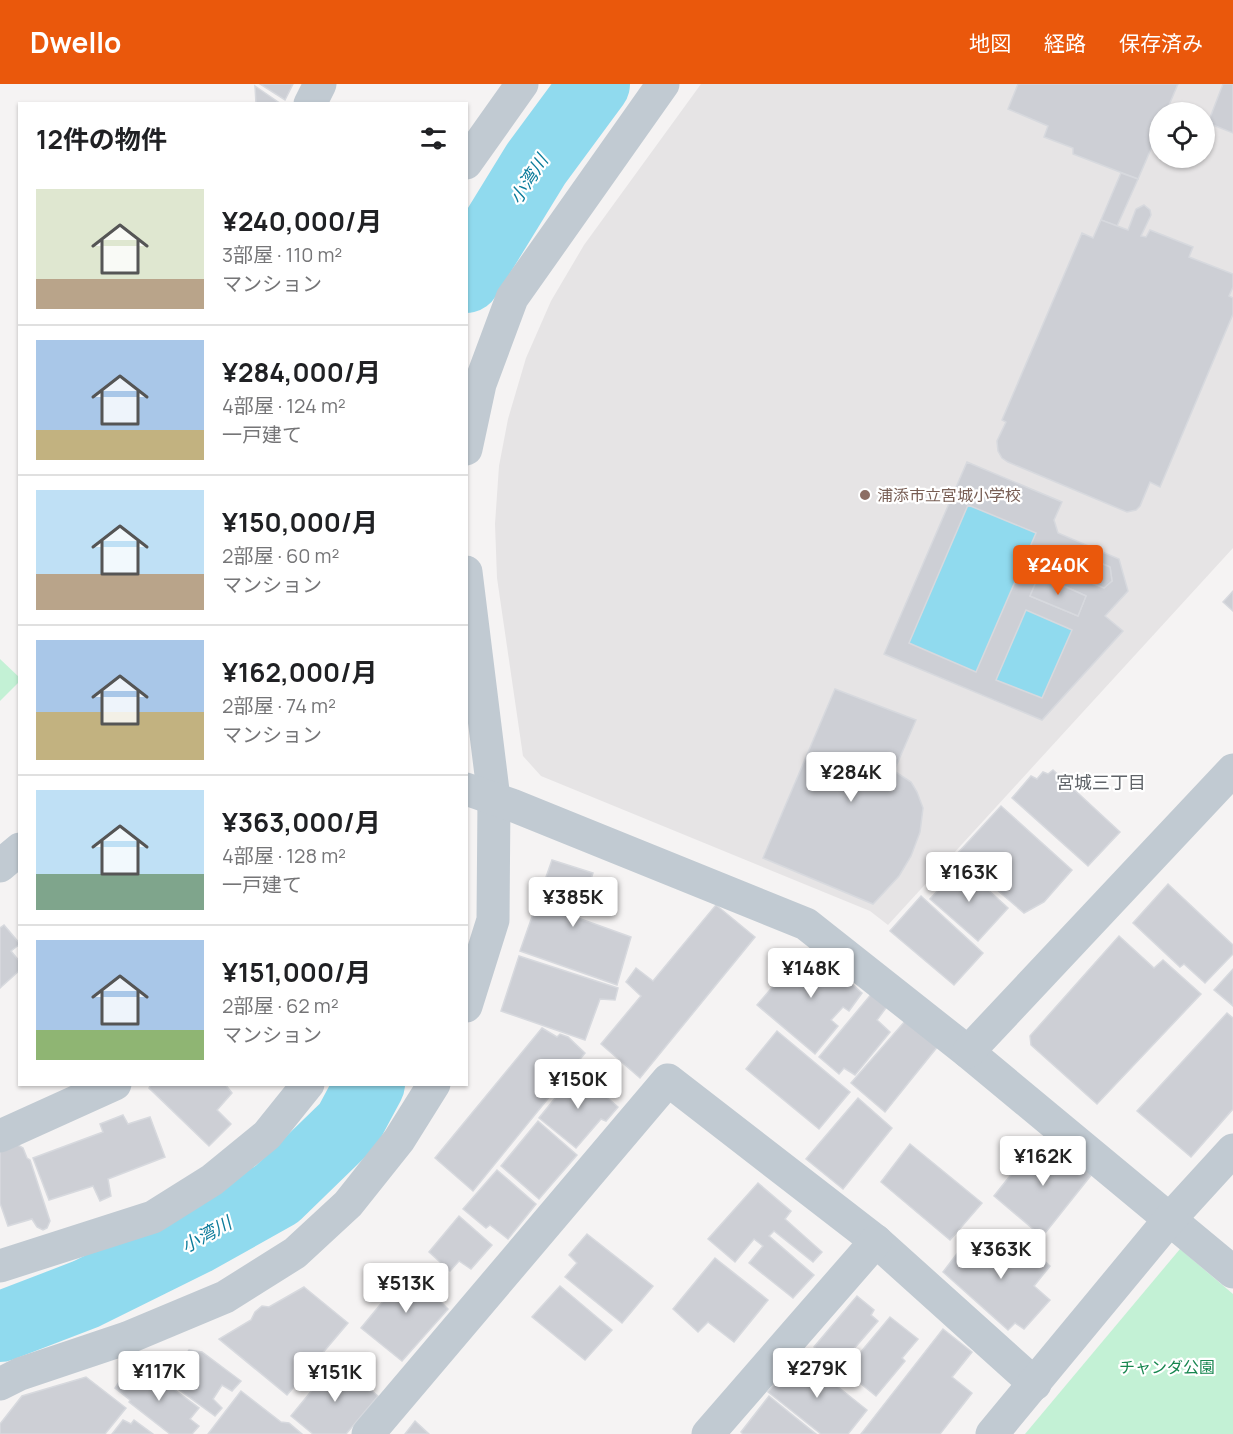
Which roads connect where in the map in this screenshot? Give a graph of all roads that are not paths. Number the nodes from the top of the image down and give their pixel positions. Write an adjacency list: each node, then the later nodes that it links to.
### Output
1 (320, 84): 4 (street)
2 (522, 84): 5 (street)
3 (663, 84): 6 (street)
4 (311, 102)
5 (468, 160)
6 (468, 440)
7 (468, 604): 9 (street)
8 (1233, 770): 13 (street)
9 (480, 794): 12 (street); 13 (street)
10 (18, 851): 11 (street)
11 (0, 866)
12 (468, 1000)
13 (968, 1052): 19 (street)
14 (112, 1086): 17 (street)
15 (306, 1086): 21 (street)
16 (433, 1086): 23 (street)
17 (0, 1136)
18 (1233, 1150): 19 (street)
19 (1170, 1220): 22 (street); 24 (street)
20 (876, 1241): 24 (street); 25 (street); 26 (street)
21 (0, 1266)
22 (1233, 1272)
23 (0, 1384)
24 (1035, 1384): 27 (street)
25 (368, 1434)
26 (708, 1434)
27 (992, 1434)

